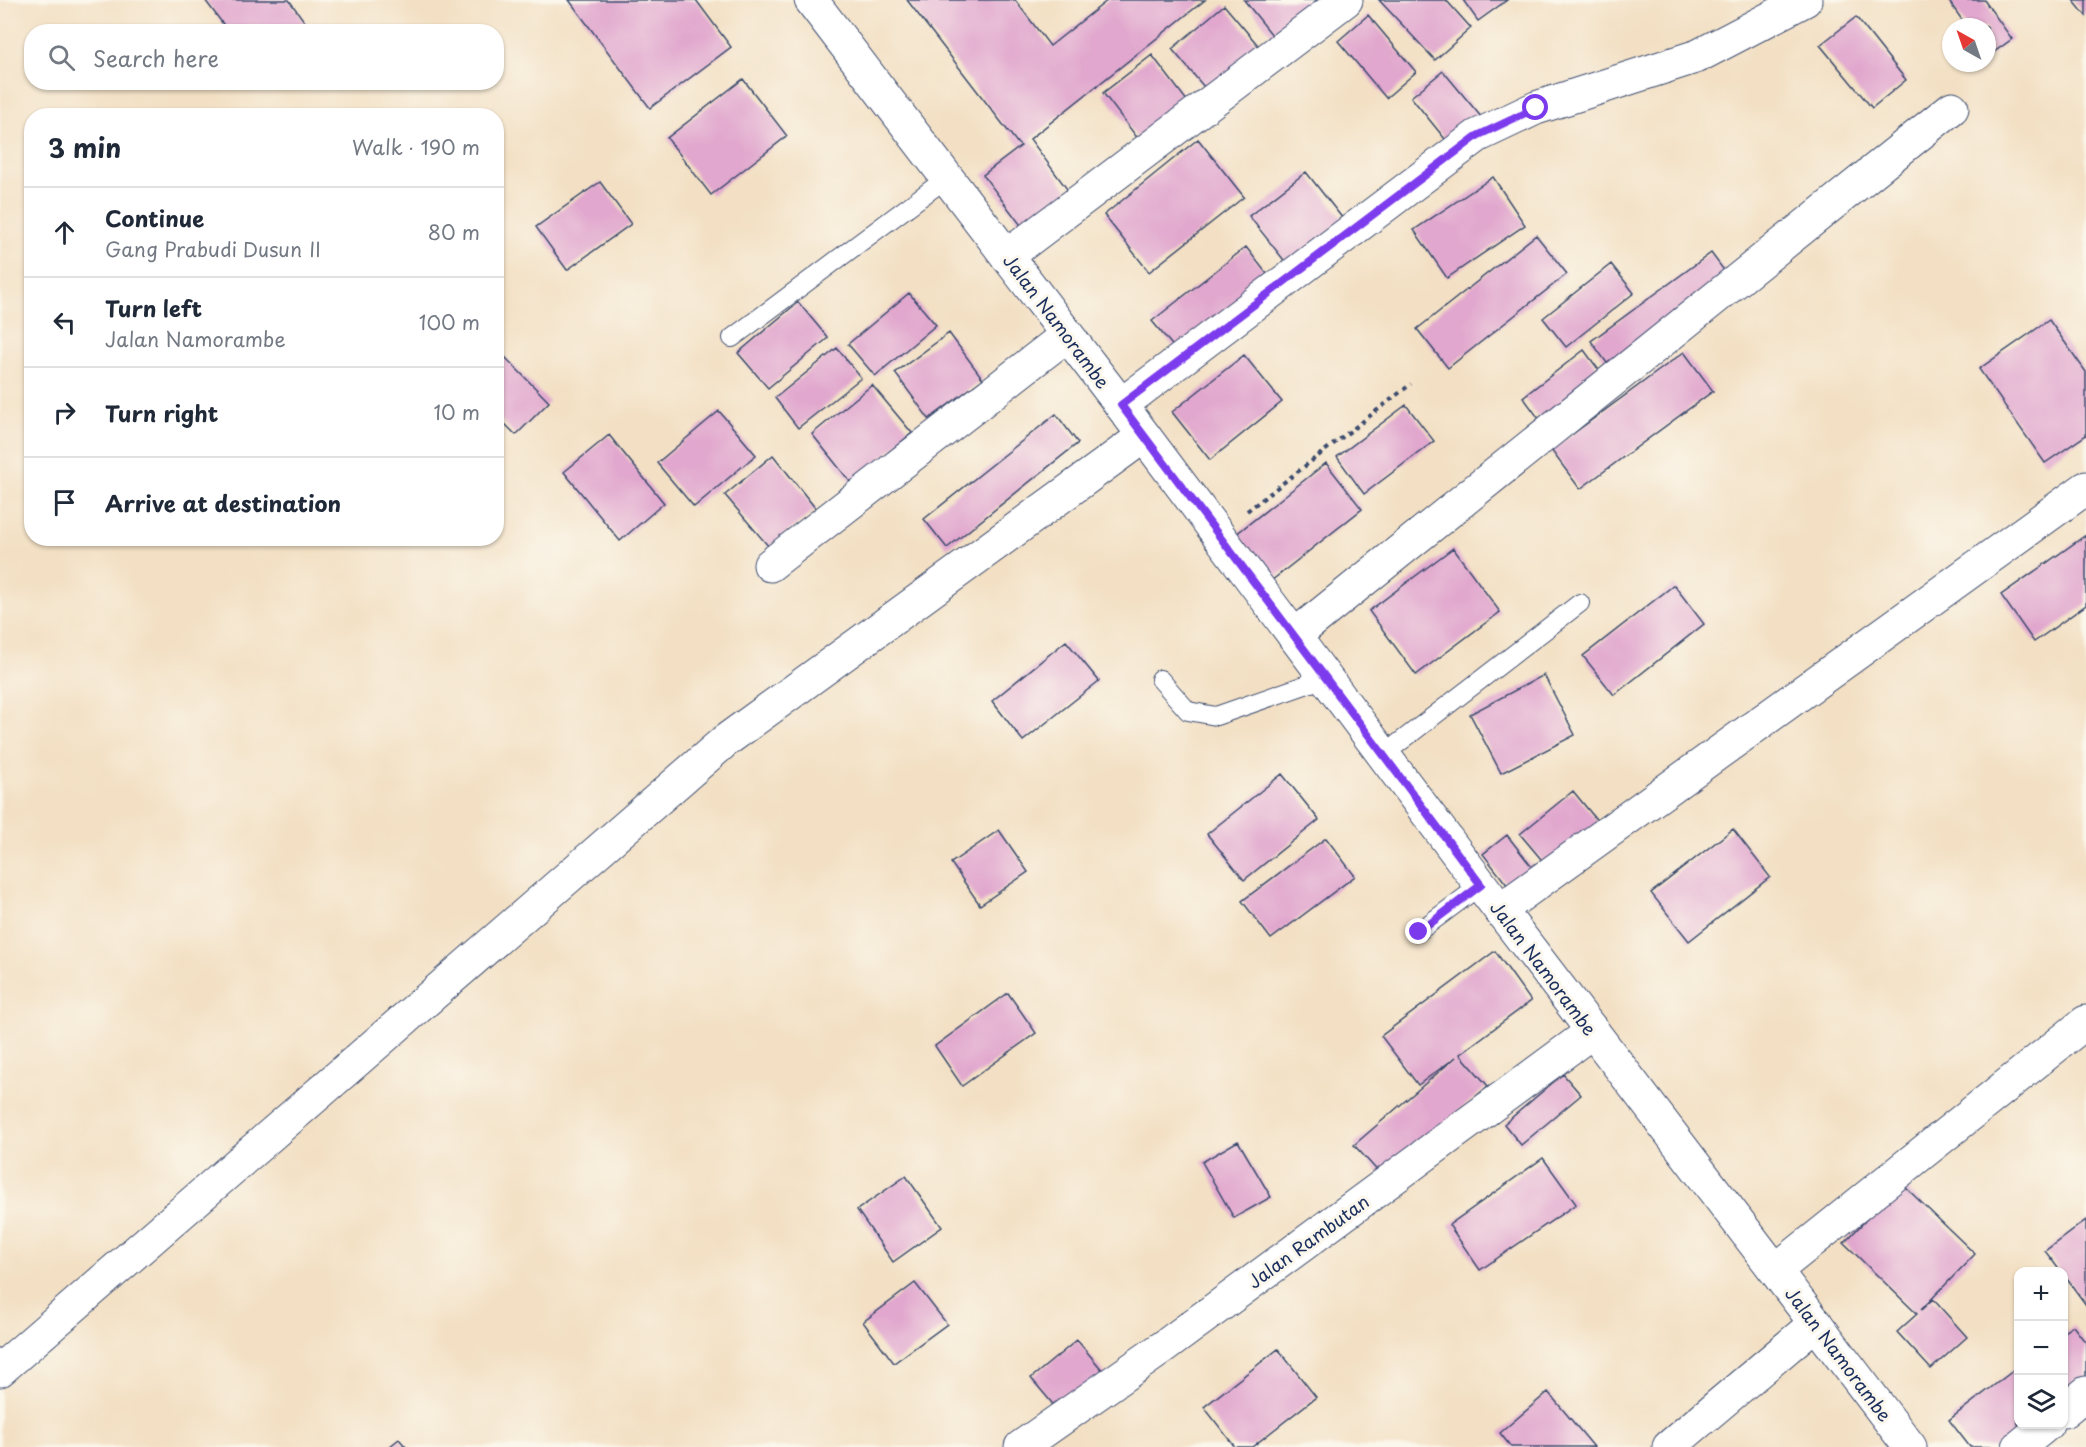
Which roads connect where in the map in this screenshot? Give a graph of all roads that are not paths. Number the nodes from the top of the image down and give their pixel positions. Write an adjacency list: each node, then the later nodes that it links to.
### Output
1 (812, 0): 5 (street, Jalan Namorambe)
2 (1346, 0): 6 (street)
3 (1805, 0): 9 (street)
4 (1952, 108): 14 (street)
5 (948, 177): 6 (street, Jalan Namorambe); 8 (lane)
6 (1007, 256): 7 (street, Jalan Namorambe)
7 (1067, 335): 9 (street, Jalan Namorambe); 12 (street)
8 (732, 338)
9 (1121, 405): 10 (street, Jalan Namorambe)
10 (1144, 436): 14 (street, Jalan Namorambe); 24 (street)
11 (2086, 488): 18 (street)
12 (770, 565)
13 (1581, 603): 17 (lane)
14 (1294, 636): 15 (street, Jalan Namorambe)
15 (1325, 678): 16 (lane); 17 (street, Jalan Namorambe)
16 (1160, 679)
17 (1383, 754): 18 (street, Jalan Namorambe)
18 (1491, 898): 19 (lane); 21 (street, Jalan Namorambe)
19 (1419, 932)
20 (2086, 1022): 22 (street)
21 (1593, 1031): 22 (street, Jalan Namorambe); 28 (street, Jalan Rambutan)
22 (1776, 1270): 23 (street, Jalan Namorambe)
23 (1816, 1323): 29 (street); 30 (street, Jalan Namorambe)
24 (0, 1370)
25 (2086, 1393): 26 (street)
26 (2068, 1408)
27 (2042, 1429): 31 (street)
28 (1021, 1447)
29 (1669, 1447)
30 (1910, 1447)
31 (2019, 1447)

